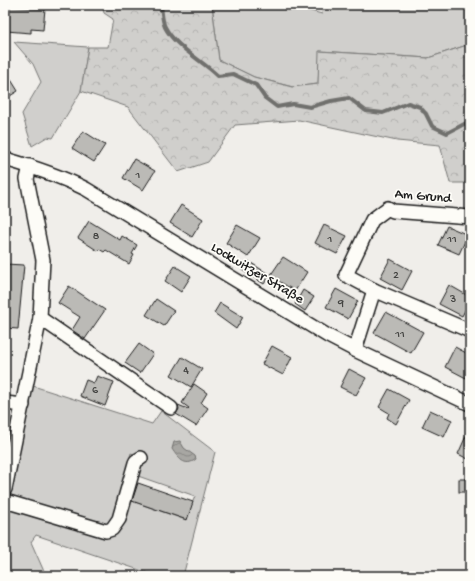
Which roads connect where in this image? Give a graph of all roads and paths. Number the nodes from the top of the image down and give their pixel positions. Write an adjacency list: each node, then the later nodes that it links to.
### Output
1 (5, 159): 2 (street, Lockwitzer Straße)
2 (30, 166): 5 (street); 7 (street, Lockwitzer Straße)
3 (470, 217): 4 (street, Am Grund)
4 (374, 290): 6 (street, Am Grund); 7 (street)
5 (40, 318): 9 (street); 11 (street)
6 (470, 331)
7 (355, 350): 10 (street, Lockwitzer Straße)
8 (5, 403): 9 (street)
9 (23, 404): 13 (street)
10 (470, 404)
11 (171, 408)
12 (141, 458): 14 (street)
13 (5, 489)
14 (5, 501)

